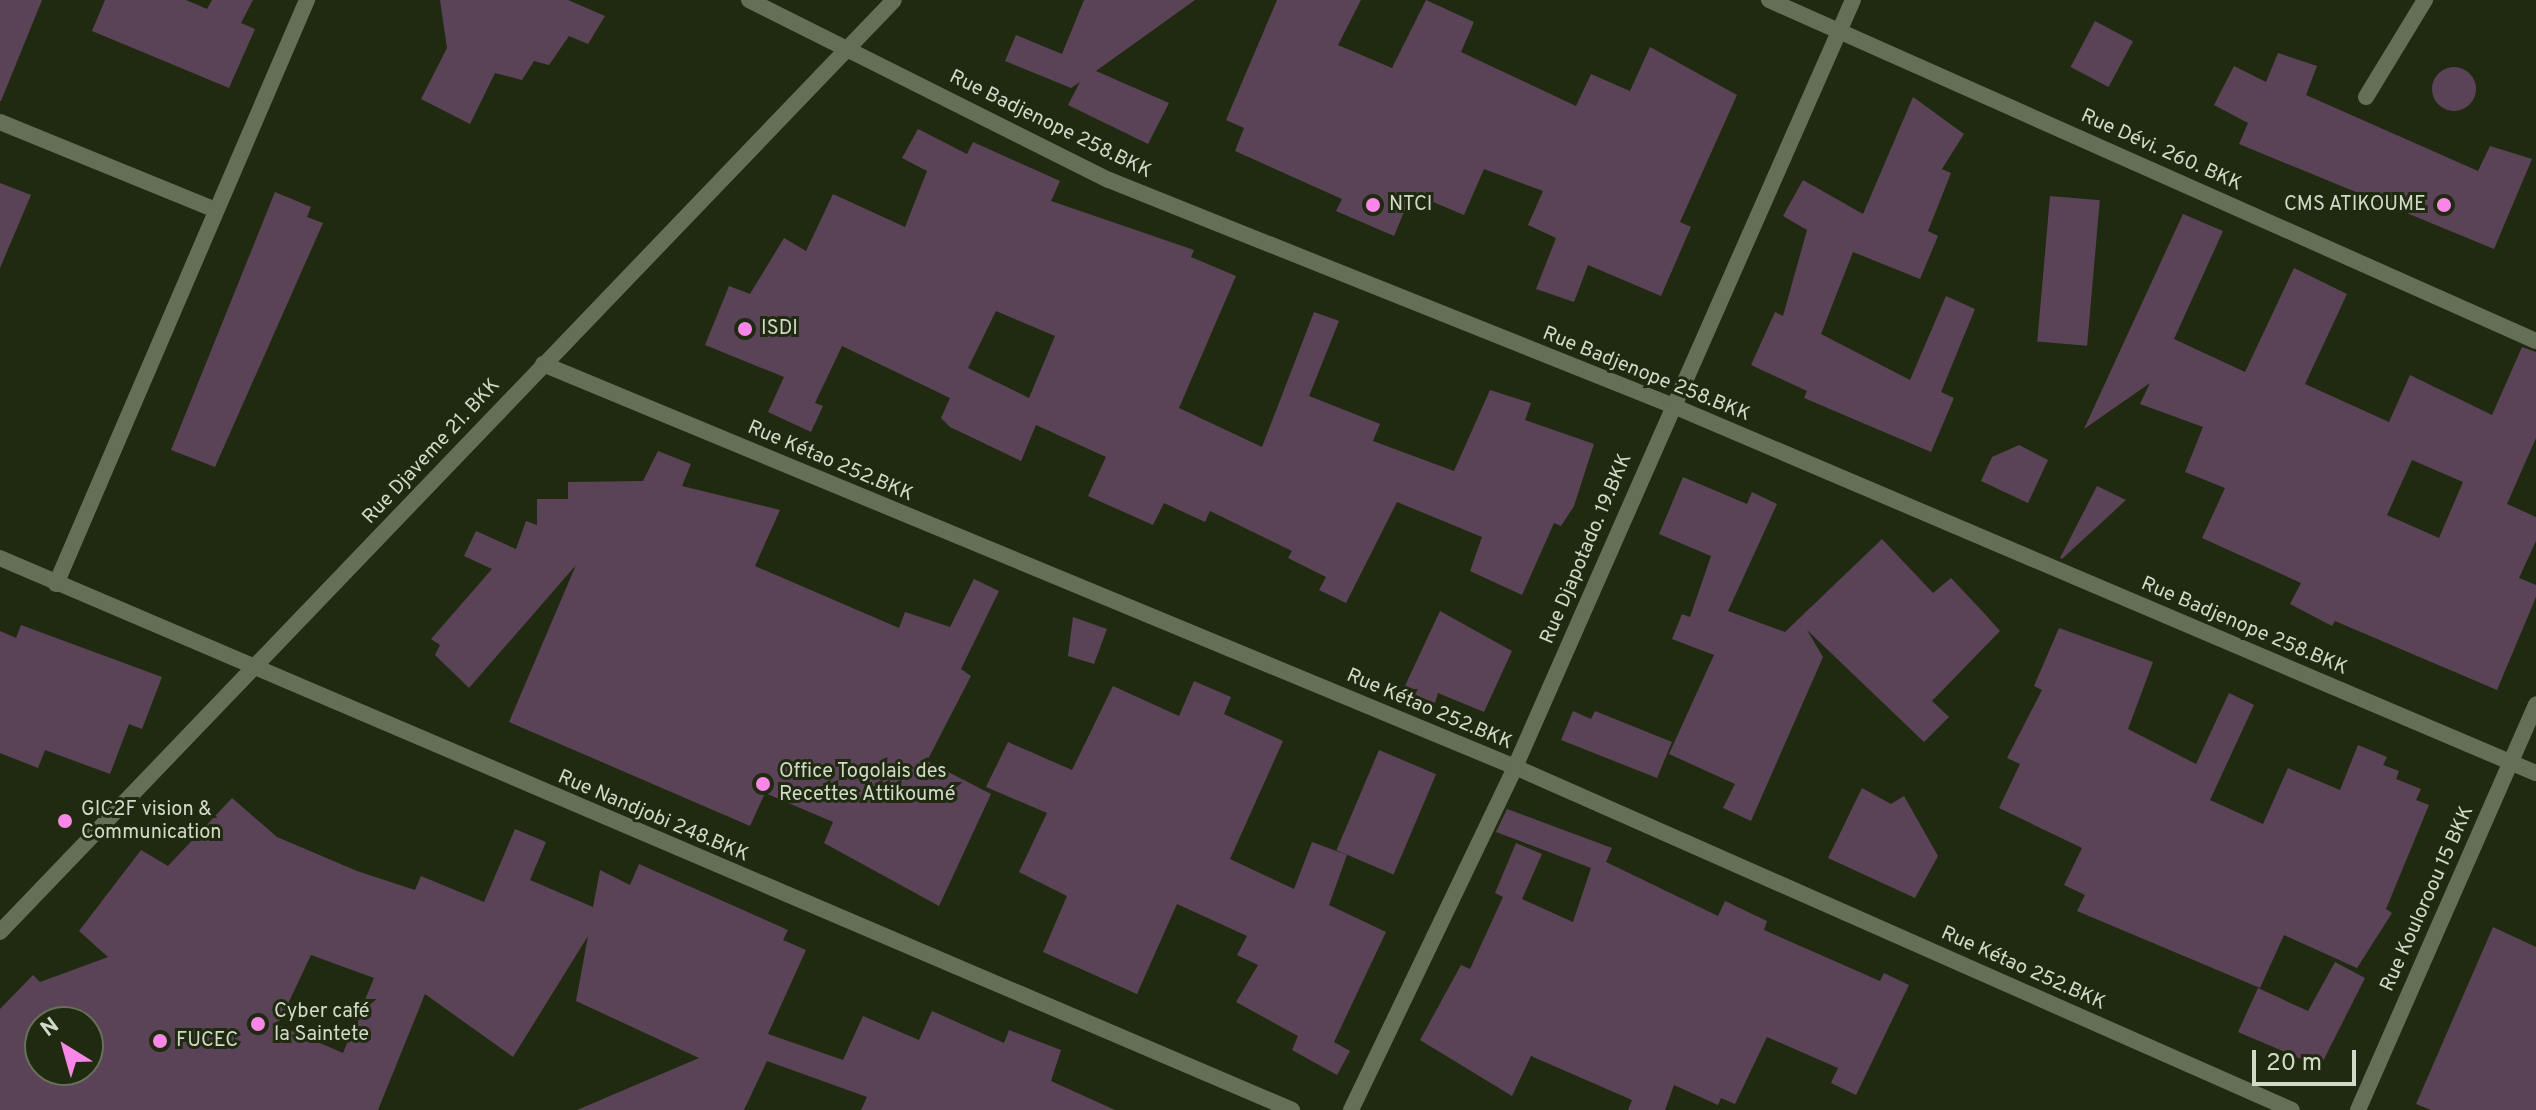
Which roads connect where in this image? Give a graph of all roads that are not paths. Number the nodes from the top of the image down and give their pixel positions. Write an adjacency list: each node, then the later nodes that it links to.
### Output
1 (307, 0): 11 (street)
2 (749, 0): 8 (street, Rue Badjenope 258.BKK)
3 (894, 0): 8 (street, Rue Djaveme 21. BKK)
4 (1769, 0): 7 (street, Rue Dévi. 260. BKK)
5 (1853, 0): 7 (street, Rue Djapotado. 19.BKK)
6 (2425, 0): 9 (street)
7 (1840, 29): 12 (street, Rue Dévi. 260. BKK); 14 (street, Rue Djapotado. 19.BKK)
8 (844, 45): 13 (street, Rue Djaveme 21. BKK); 14 (street, Rue Badjenope 258.BKK)
9 (2366, 97)
10 (0, 122): 11 (street)
11 (213, 209): 16 (street)
12 (2536, 341)
13 (543, 364): 17 (street, Rue Djaveme 21. BKK); 20 (street, Rue Kétao 252.BKK)
14 (1671, 405): 19 (street, Rue Badjenope 258.BKK); 20 (street, Rue Djapotado. 19.BKK)
15 (0, 558): 16 (street, Rue Nandjobi 248.BKK)
16 (56, 584): 17 (street, Rue Nandjobi 248.BKK)
17 (258, 667): 22 (street, Rue Djaveme 21. BKK); 23 (street, Rue Nandjobi 248.BKK)
18 (2536, 704): 19 (street, Rue Kouloroou 15 BKK)
19 (2511, 762): 21 (street, Rue Badjenope 258.BKK); 26 (street, Rue Kouloroou 15 BKK)
20 (1515, 767): 24 (street, Rue Djapotado. 19.BKK); 25 (street, Rue Kétao 252.BKK)
21 (2536, 773)
22 (0, 932)
23 (1292, 1110)
24 (1351, 1110)
25 (2292, 1110)
26 (2358, 1110)

